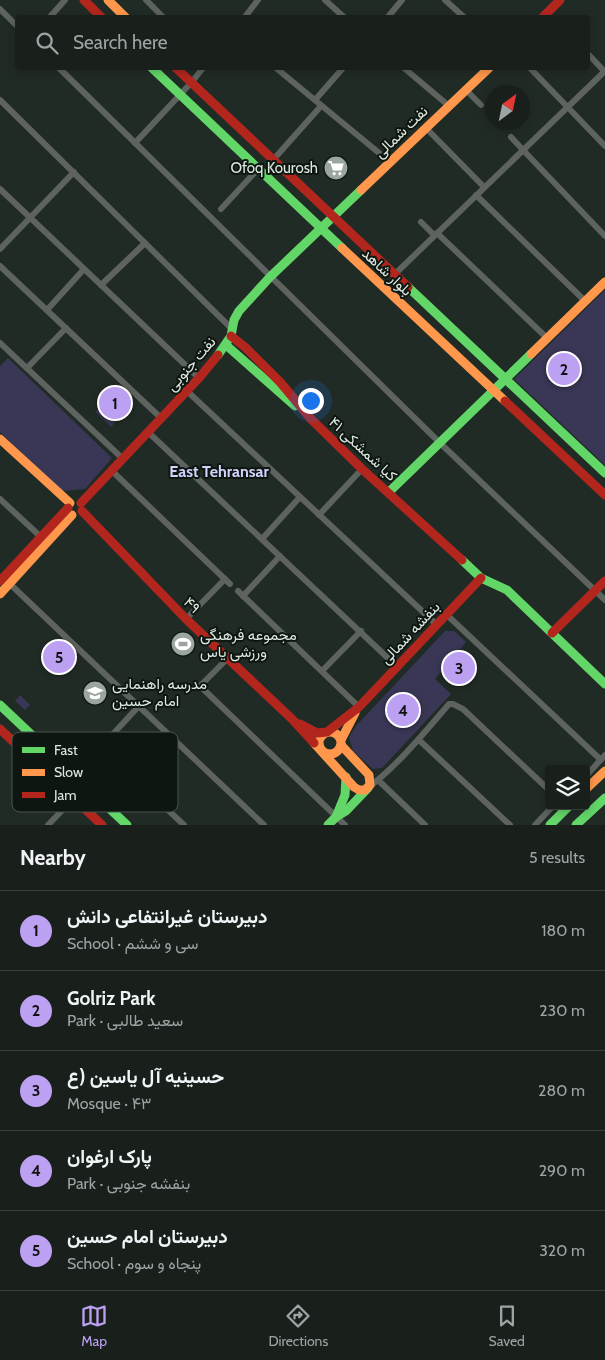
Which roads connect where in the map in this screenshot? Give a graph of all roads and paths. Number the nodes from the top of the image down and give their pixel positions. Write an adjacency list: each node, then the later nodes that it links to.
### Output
1 (65, 0): 11 (street)
2 (84, 0): 12 (street)
3 (108, 0): 13 (street)
4 (146, 0): 14 (street)
5 (258, 0): 15 (street)
6 (325, 0): 16 (street)
7 (402, 0): 17 (street)
8 (445, 0): 18 (street)
9 (560, 0): 19 (street)
10 (0, 10): 20 (street)
11 (52, 15)
12 (99, 15)
13 (123, 15)
14 (161, 15)
15 (246, 15)
16 (342, 15)
17 (390, 15)
18 (462, 15)
19 (548, 15)
20 (15, 24)
21 (590, 56): 31 (street)
22 (61, 70): 43 (street)
23 (154, 70): 34 (street, بلوار شاهد)
24 (178, 70): 32 (street, بلوار شاهد)
25 (202, 70): 32 (street)
26 (278, 70): 36 (street)
27 (341, 70): 36 (street)
28 (406, 70): 38 (street)
29 (487, 70): 33 (street, نفت شمالی)
30 (532, 70): 40 (street)
31 (605, 71): 40 (street)
32 (191, 83): 34 (street); 46 (street, بلوار شاهد)
33 (466, 90): 38 (street, نفت شمالی); 39 (street)
34 (180, 95): 43 (street); 48 (street, بلوار شاهد)
35 (0, 100): 49 (street)
36 (315, 100): 37 (street)
37 (322, 106): 46 (street); 47 (street)
38 (448, 106): 41 (street, نفت شمالی)
39 (481, 106)
40 (567, 107): 44 (street); 45 (street)
41 (426, 128): 47 (street, نفت شمالی); 50 (street)
42 (511, 137): 45 (street)
43 (135, 143): 65 (street)
44 (605, 146)
45 (523, 150): 50 (street); 59 (street)
46 (273, 160): 54 (street, بلوار شاهد)
47 (390, 162): 54 (street, نفت شمالی)
48 (258, 169): 53 (street); 57 (street, بلوار شاهد)
49 (74, 172): 55 (street); 60 (street)
50 (484, 187): 52 (street)
51 (0, 189): 55 (street)
52 (476, 195): 58 (street); 68 (street)
53 (221, 209)
54 (333, 217): 57 (street, نفت جنوبی); 64 (street, بلوار شاهد)
55 (30, 218): 61 (street); 63 (street)
56 (421, 222): 58 (street)
57 (321, 228): 65 (street, نفت جنوبی); 78 (street, بلوار شاهد)
58 (436, 234): 64 (street); 72 (street)
59 (605, 236)
60 (145, 243): 67 (street); 71 (street)
61 (0, 249)
62 (0, 266): 69 (street)
63 (84, 269): 67 (street); 69 (street)
64 (395, 274): 77 (street, بلوار شاهد)
65 (270, 277): 71 (street, نفت جنوبی); 84 (street)
66 (605, 282): 68 (street)
67 (102, 285): 76 (street)
68 (585, 301): 72 (street)
69 (47, 310): 70 (street)
70 (66, 328): 75 (street); 80 (street)
71 (232, 333): 74 (street, نفت جنوبی); 81 (street, ۴۱ کیا شمشکی)
72 (548, 338): 77 (street)
73 (0, 343): 75 (street)
74 (226, 345): 76 (street, نفت جنوبی); 81 (street)
75 (27, 368): 85 (street)
76 (199, 378): 79 (street, نفت جنوبی)
77 (505, 379): 78 (street); 88 (street, بلوار شاهد)
78 (493, 390): 84 (street); 90 (street, بلوار شاهد)
79 (187, 391): 80 (street, نفت جنوبی); 91 (street)
80 (161, 418): 82 (street, نفت جنوبی)
81 (311, 419): 86 (street, ۴۱ کیا شمشکی)
82 (148, 432): 85 (street, نفت جنوبی); 95 (street)
83 (0, 438): 93 (street, ۴۹)
84 (440, 443): 89 (street); 104 (street)
85 (122, 458): 87 (street, نفت جنوبی)
86 (362, 469): 89 (street, ۴۱ کیا شمشکی); 94 (street)
87 (111, 470): 93 (street, نفت جنوبی); 100 (street)
88 (605, 473)
89 (389, 492): 98 (street, ۴۱ کیا شمشکی)
90 (605, 495)
91 (300, 498): 94 (street); 95 (street)
92 (0, 499): 96 (street)
93 (75, 509): 96 (street, نفت جنوبی); 109 (street, ۴۹)
94 (319, 515): 110 (street)
95 (262, 539): 97 (street)
96 (44, 540): 99 (street, نفت جنوبی)
97 (280, 556): 106 (street); 111 (street)
98 (481, 578): 108 (street, بنفشه شمالی); 112 (street, ۴۱ کیا شمشکی)
99 (3, 579): 105 (street, نفت جنوبی); 118 (street)
100 (225, 579): 102 (street); 109 (street)
101 (605, 581): 104 (street)
102 (230, 584)
103 (238, 591): 106 (street)
104 (595, 591): 107 (street); 112 (street)
105 (0, 594)
106 (243, 596): 115 (street)
107 (605, 600)
108 (447, 615): 110 (street, بنفشه شمالی); 131 (street)
109 (186, 619): 113 (street, ۴۹)
110 (437, 625): 119 (street, بنفشه شمالی)
111 (361, 631): 114 (street); 115 (street)
112 (552, 633): 116 (street, ۴۱ کیا شمشکی)
113 (228, 658): 120 (street, ۴۹); 146 (street)
114 (390, 660)
115 (322, 671): 119 (street)
116 (605, 684)
117 (0, 705): 122 (street)
118 (138, 706): 123 (street); 124 (street)
119 (359, 707): 125 (street, بنفشه شمالی); 128 (street, بنفشه شمالی)
120 (292, 719): 125 (street); 130 (street)
121 (0, 729): 126 (street)
122 (29, 732)
123 (114, 732)
124 (166, 732)
125 (327, 732): 128 (street); 130 (street)
126 (12, 740)
127 (419, 740): 135 (street); 137 (street); 155 (street)
128 (341, 742): 130 (street); 138 (street)
129 (178, 744): 151 (street)
130 (322, 751): 134 (street)
131 (603, 758): 133 (street)
132 (605, 771): 136 (street)
133 (590, 772)
134 (346, 777): 138 (street); 146 (street)
135 (378, 780): 138 (street); 154 (street)
136 (590, 785)
137 (545, 786)
138 (368, 788): 146 (street)
139 (605, 798): 158 (street)
140 (549, 810): 156 (street)
141 (565, 810): 157 (street)
142 (61, 812): 147 (street)
143 (89, 812): 148 (street)
144 (113, 812): 149 (street)
145 (170, 812): 150 (street)
146 (336, 817): 152 (street); 153 (street)
147 (48, 825)
148 (102, 825)
149 (127, 825)
150 (184, 825)
151 (264, 825)
152 (328, 825)
153 (345, 825)
154 (425, 825)
155 (510, 825)
156 (535, 825)
157 (550, 825)
158 (576, 825)

